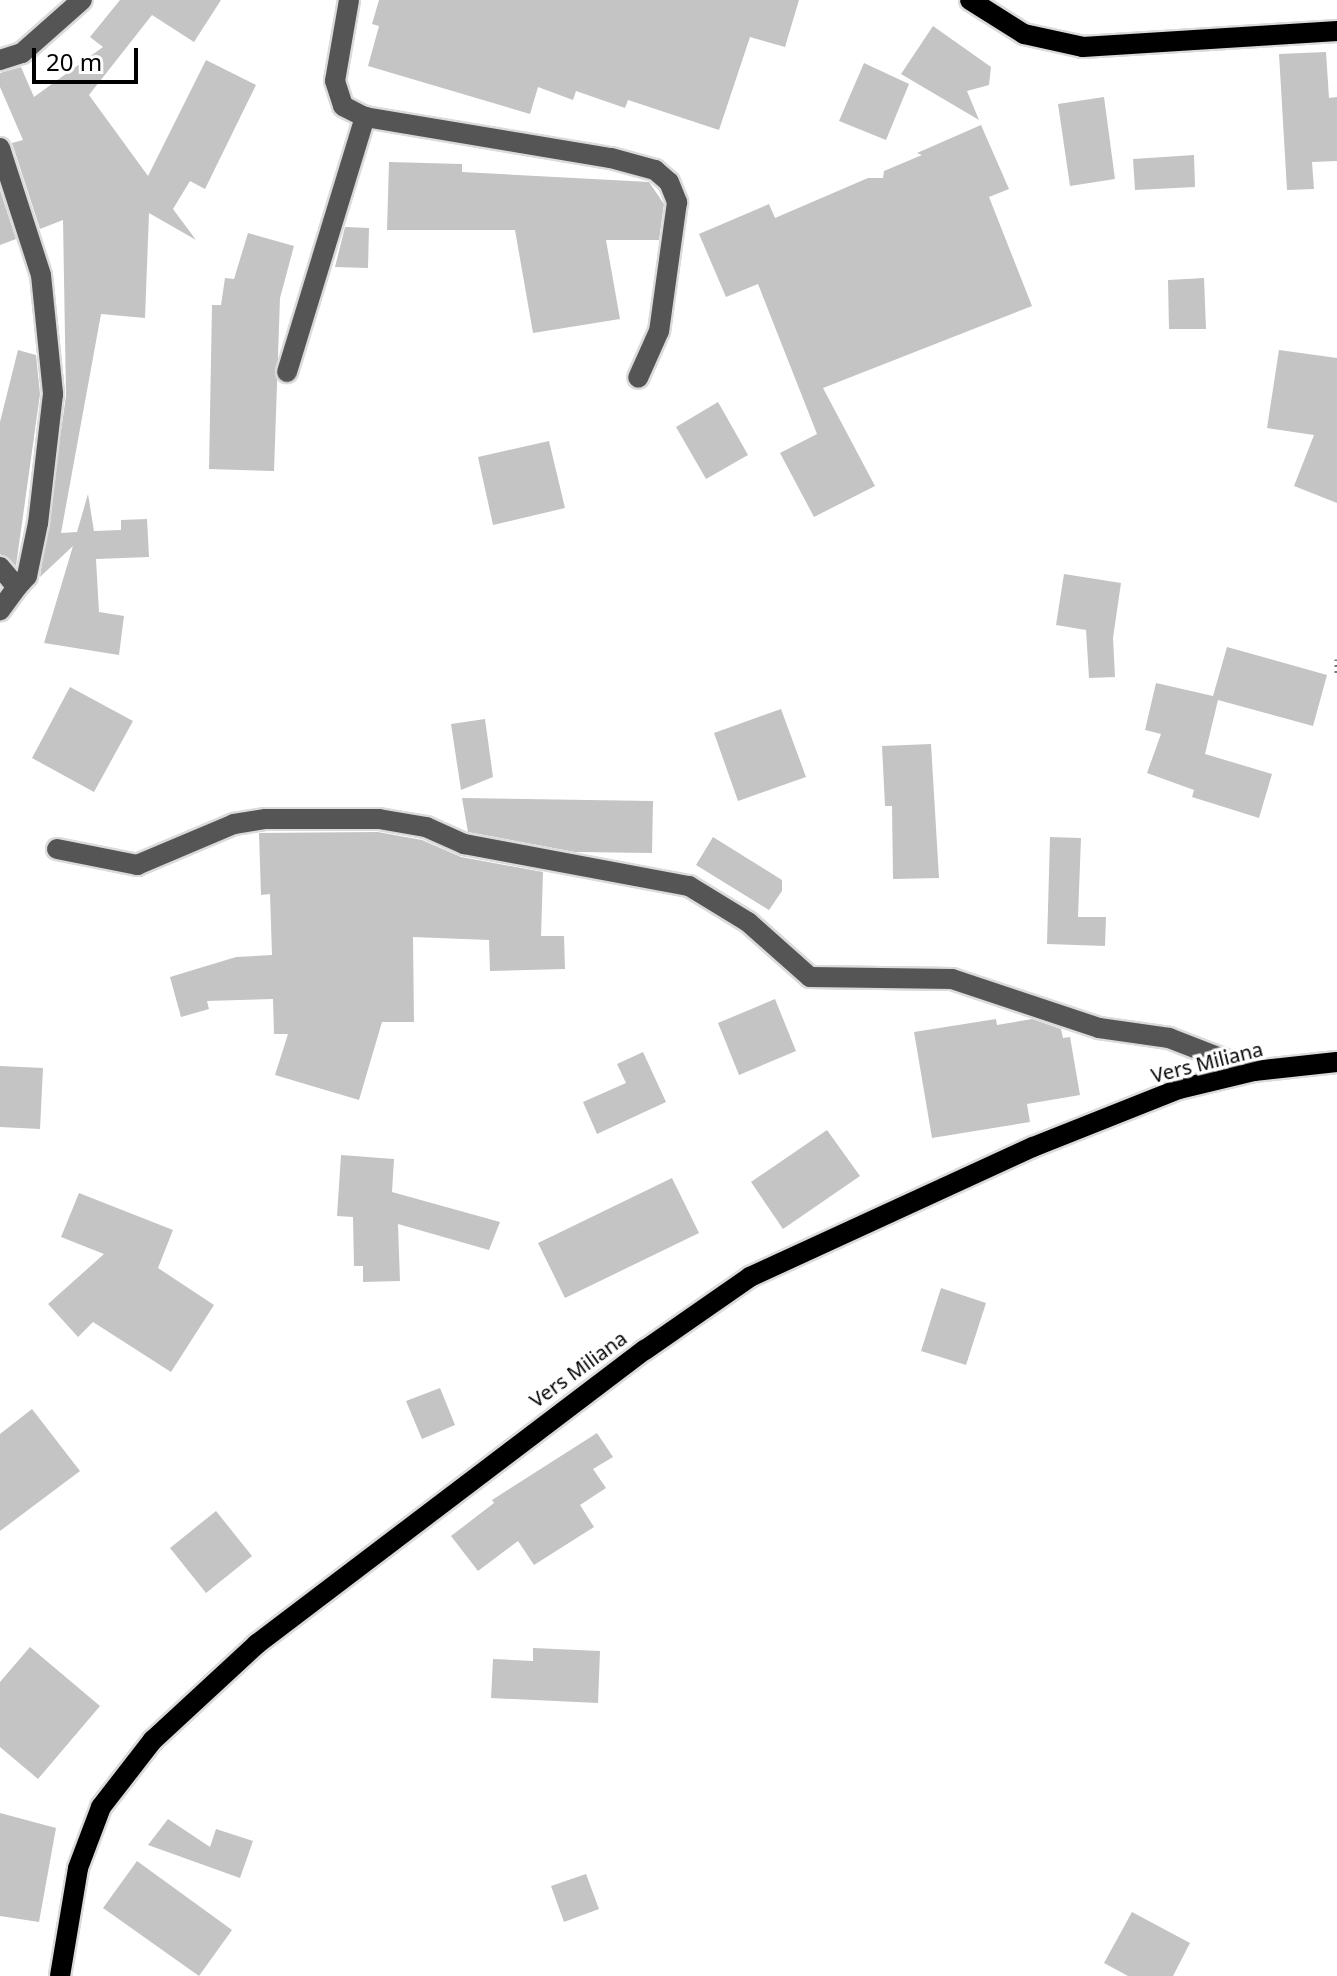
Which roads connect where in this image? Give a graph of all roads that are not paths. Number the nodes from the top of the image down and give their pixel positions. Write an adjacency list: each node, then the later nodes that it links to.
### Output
1 (82, 0): 5 (street)
2 (349, 0): 6 (street)
3 (970, 0): 4 (main road)
4 (1337, 31)
5 (0, 60)
6 (365, 117): 8 (street); 9 (street)
7 (0, 148): 11 (street)
8 (287, 372)
9 (638, 378)
10 (0, 567): 11 (street)
11 (17, 587): 12 (street)
12 (0, 610)
13 (57, 849): 15 (street)
14 (1337, 1062): 15 (main road, Vers Miliana)
15 (1254, 1071): 16 (main road, Vers Miliana)
16 (60, 1976)

